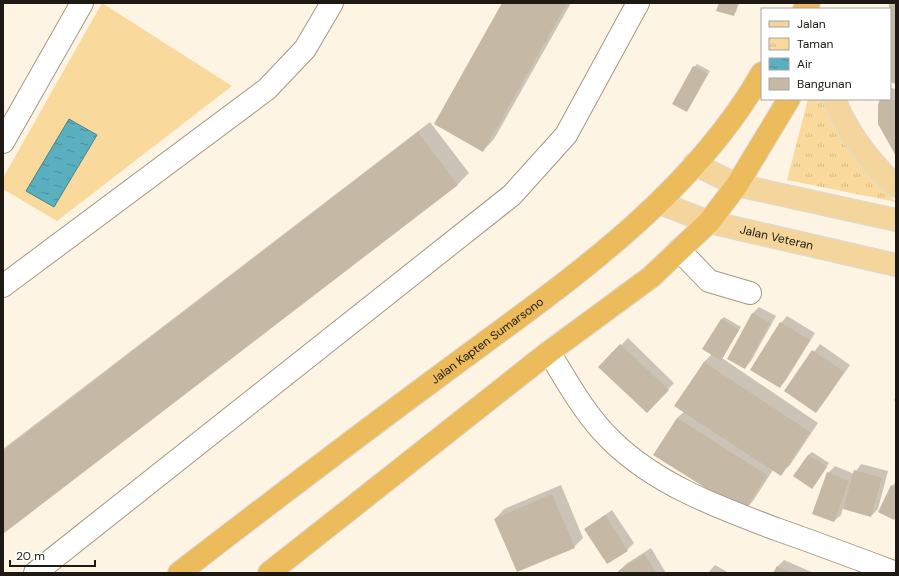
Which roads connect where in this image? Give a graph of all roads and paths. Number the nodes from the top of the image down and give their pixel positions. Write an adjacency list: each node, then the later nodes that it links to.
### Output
1 (82, 3): 7 (street)
2 (332, 3): 16 (street)
3 (638, 3): 19 (street)
4 (761, 74): 8 (highway, Jalan Kapten Sumarsono)
5 (788, 100): 9 (highway)
6 (834, 100): 10 (main road)
7 (3, 142)
8 (694, 164): 9 (main road); 11 (highway, Jalan Kapten Sumarsono)
9 (737, 185): 12 (main road); 13 (highway)
10 (896, 186)
11 (660, 202): 13 (main road, Jalan Veteran); 20 (highway, Jalan Kapten Sumarsono)
12 (896, 220)
13 (709, 222): 14 (highway); 15 (main road, Jalan Veteran)
14 (679, 250): 17 (street); 18 (highway)
15 (896, 265)
16 (3, 286)
17 (750, 294)
18 (549, 352): 21 (highway); 22 (street)
19 (35, 573)
20 (179, 573)
21 (269, 573)
22 (896, 573)

